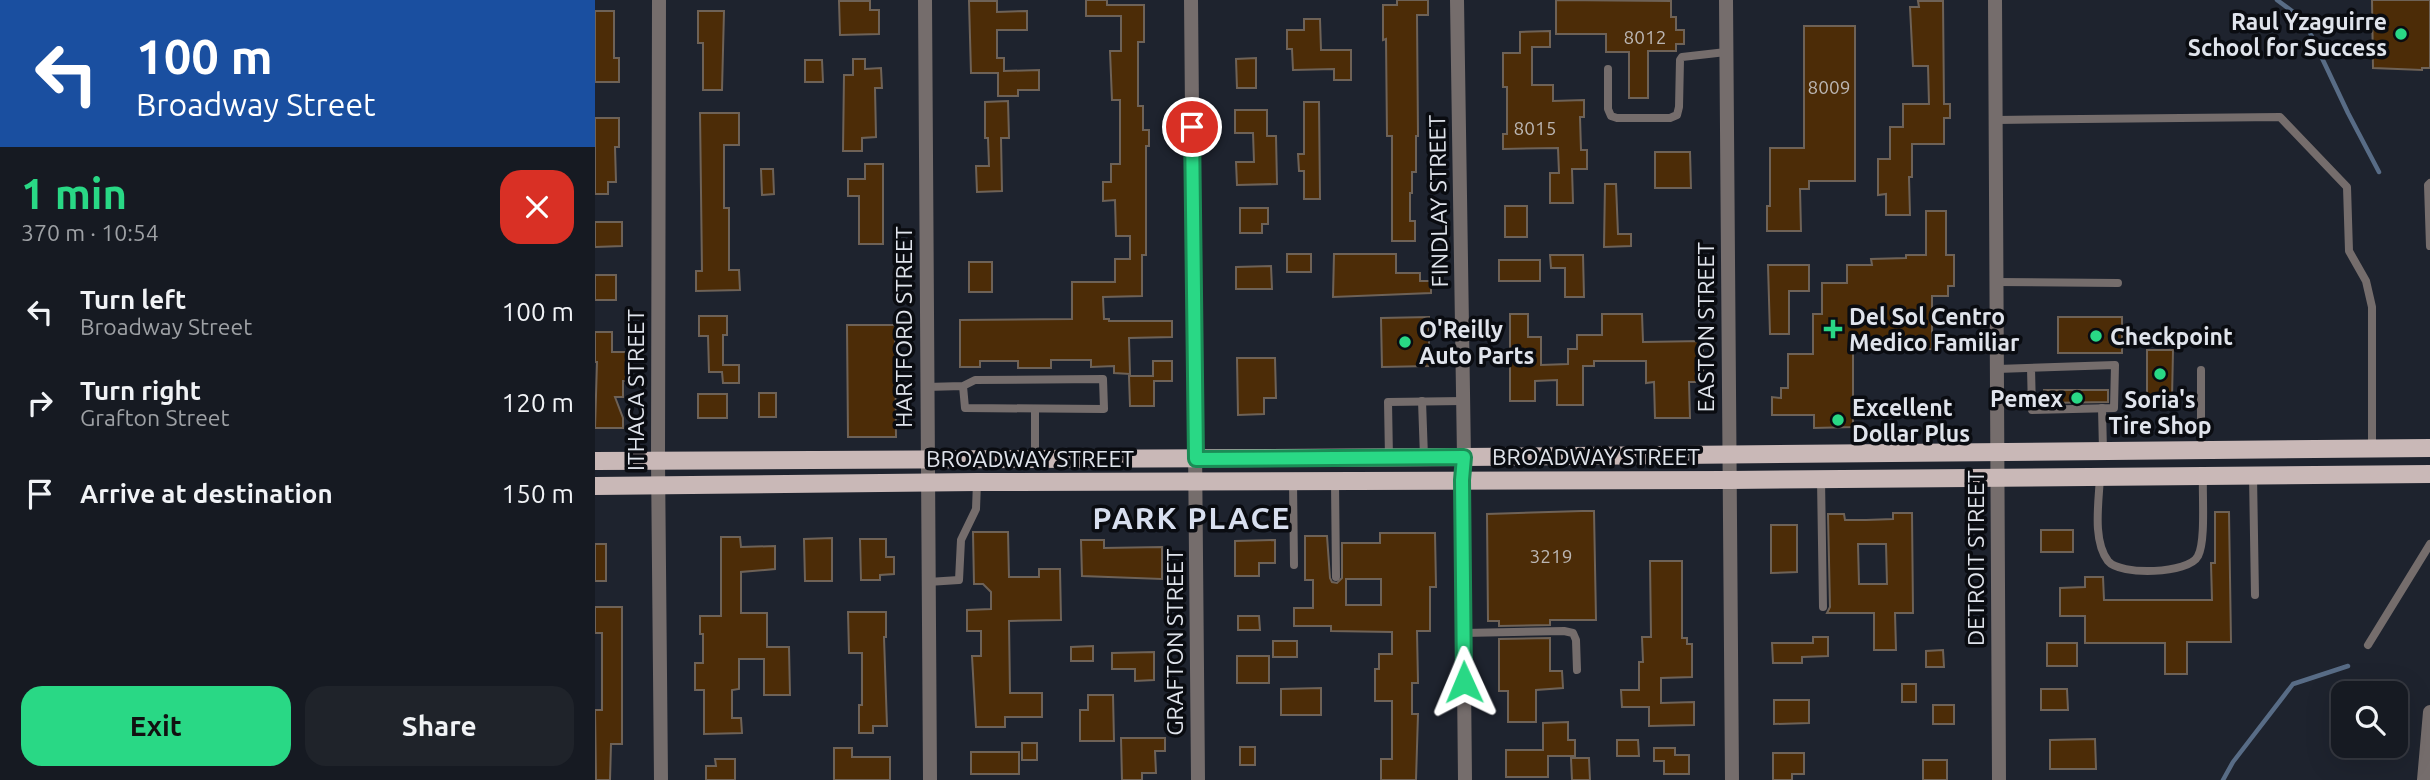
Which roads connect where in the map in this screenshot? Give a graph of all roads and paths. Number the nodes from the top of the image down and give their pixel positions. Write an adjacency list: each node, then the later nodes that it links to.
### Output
1 (659, 0): 35 (street, ITHACA STREET)
2 (925, 0): 18 (street, HARTFORD STREET)
3 (1191, 0): 34 (street, GRAFTON STREET)
4 (1457, 0): 20 (street, FINDLAY STREET)
5 (1726, 0): 7 (street, EASTON STREET)
6 (1995, 0): 9 (street, DETROIT STREET)
7 (1726, 52): 8 (lane); 28 (street, EASTON STREET)
8 (1608, 69)
9 (1996, 120): 12 (street, DETROIT STREET); 24 (lane)
10 (2430, 183): 11 (lane)
11 (2430, 246)
12 (1996, 282): 13 (lane); 15 (street, DETROIT STREET)
13 (2118, 283)
14 (2031, 368): 15 (lane); 21 (lane); 21 (lane)
15 (1997, 369): 27 (street, DETROIT STREET)
16 (2201, 370): 25 (lane)
17 (963, 386): 18 (lane); 22 (lane); 22 (lane)
18 (926, 387): 32 (street, HARTFORD STREET)
19 (1422, 401): 20 (lane); 29 (lane); 30 (lane)
20 (1463, 401): 31 (street, FINDLAY STREET)
21 (2102, 408): 26 (lane)
22 (1035, 409): 33 (lane)
23 (2430, 448): 24 (main road, BROADWAY STREET)
24 (2372, 449): 25 (main road, BROADWAY STREET)
25 (2201, 450): 26 (main road, BROADWAY STREET); 38 (main road)
26 (2103, 451): 27 (main road, BROADWAY STREET)
27 (1997, 452): 28 (main road, BROADWAY STREET); 41 (street, DETROIT STREET)
28 (1729, 455): 31 (main road, BROADWAY STREET); 44 (street, EASTON STREET)
29 (1389, 457): 30 (main road, BROADWAY STREET); 34 (main road, BROADWAY STREET)
30 (1424, 457): 31 (main road, BROADWAY STREET)
31 (1464, 457): 43 (street, FINDLAY STREET)
32 (927, 458): 33 (main road, BROADWAY STREET); 35 (main road, BROADWAY STREET); 46 (street, HARTFORD STREET)
33 (1035, 458): 34 (main road, BROADWAY STREET)
34 (1196, 459): 49 (street, GRAFTON STREET)
35 (658, 460): 36 (main road, BROADWAY STREET); 51 (street, ITHACA STREET)
36 (595, 461)
37 (2430, 474): 39 (main road, BROADWAY STREET)
38 (2202, 475): 39 (main road, BROADWAY STREET); 40 (main road, BROADWAY STREET); 40 (lane)
39 (2253, 475): 56 (lane)
40 (2100, 476): 41 (main road, BROADWAY STREET)
41 (1997, 477): 42 (main road, BROADWAY STREET); 68 (street, DETROIT STREET)
42 (1821, 479): 44 (main road, BROADWAY STREET); 57 (lane)
43 (1462, 480): 44 (main road, BROADWAY STREET); 45 (main road, BROADWAY STREET); 58 (street, FINDLAY STREET)
44 (1729, 480): 67 (street, EASTON STREET)
45 (1335, 481): 48 (main road, BROADWAY STREET); 54 (lane)
46 (927, 482): 47 (main road, BROADWAY STREET); 51 (main road, BROADWAY STREET); 55 (street, HARTFORD STREET)
47 (977, 482): 49 (main road, BROADWAY STREET); 55 (lane)
48 (1293, 482): 49 (main road, BROADWAY STREET); 53 (lane)
49 (1196, 483): 65 (street, GRAFTON STREET)
50 (595, 486): 51 (main road, BROADWAY STREET)
51 (658, 486): 63 (street, ITHACA STREET)
52 (2430, 544): 59 (lane)
53 (1294, 565)
54 (1336, 577)
55 (928, 582): 64 (street, HARTFORD STREET)
56 (2255, 595)
57 (1823, 607)
58 (1463, 633): 60 (lane); 66 (street, FINDLAY STREET)
59 (2368, 645)
60 (1577, 670)
61 (2430, 712): 62 (street)
62 (2427, 759): 69 (street)
63 (661, 780)
64 (930, 780)
65 (1198, 780)
66 (1465, 780)
67 (1732, 780)
68 (1999, 780)
69 (2424, 780)

